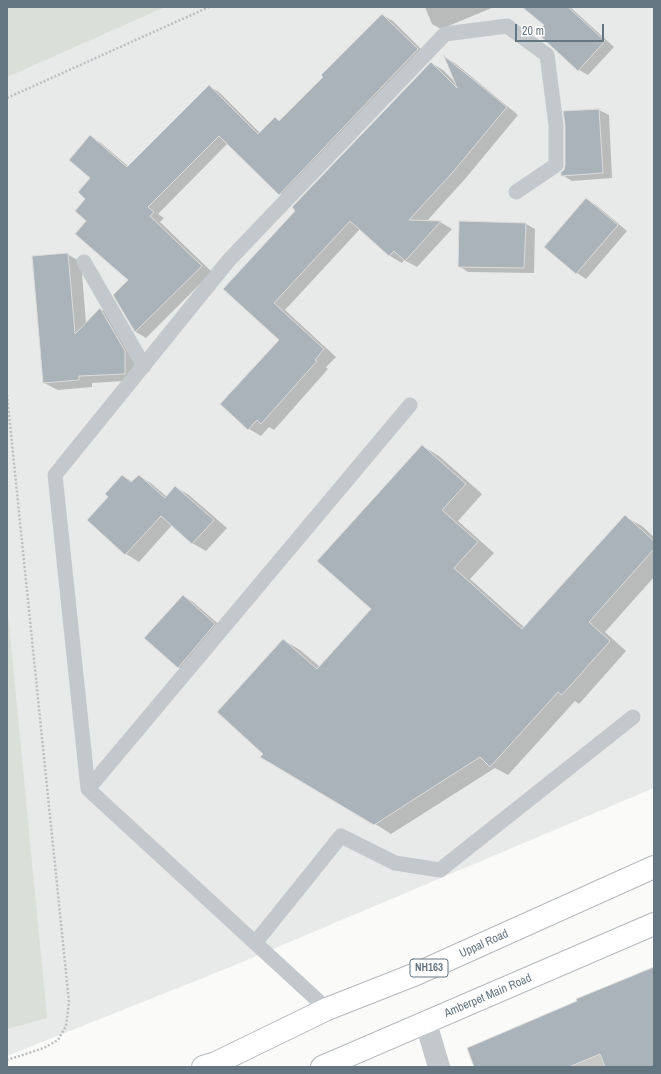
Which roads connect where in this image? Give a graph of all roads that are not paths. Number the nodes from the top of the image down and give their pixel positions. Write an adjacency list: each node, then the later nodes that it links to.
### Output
1 (516, 192): 3 (lane)
2 (84, 262): 3 (lane)
3 (144, 366): 6 (lane)
4 (410, 405): 6 (lane)
5 (633, 717): 9 (lane)
6 (88, 789): 9 (lane)
7 (654, 867): 10 (highway, Uppal Road / NH163)
8 (654, 924): 11 (highway, Amberpet Main Road)
9 (255, 943): 10 (lane)
10 (327, 1009): 12 (highway, Uppal Road / NH163)
11 (426, 1023): 13 (highway, Amberpet Main Road); 14 (street)
12 (203, 1067)
13 (322, 1067)
14 (439, 1067)

